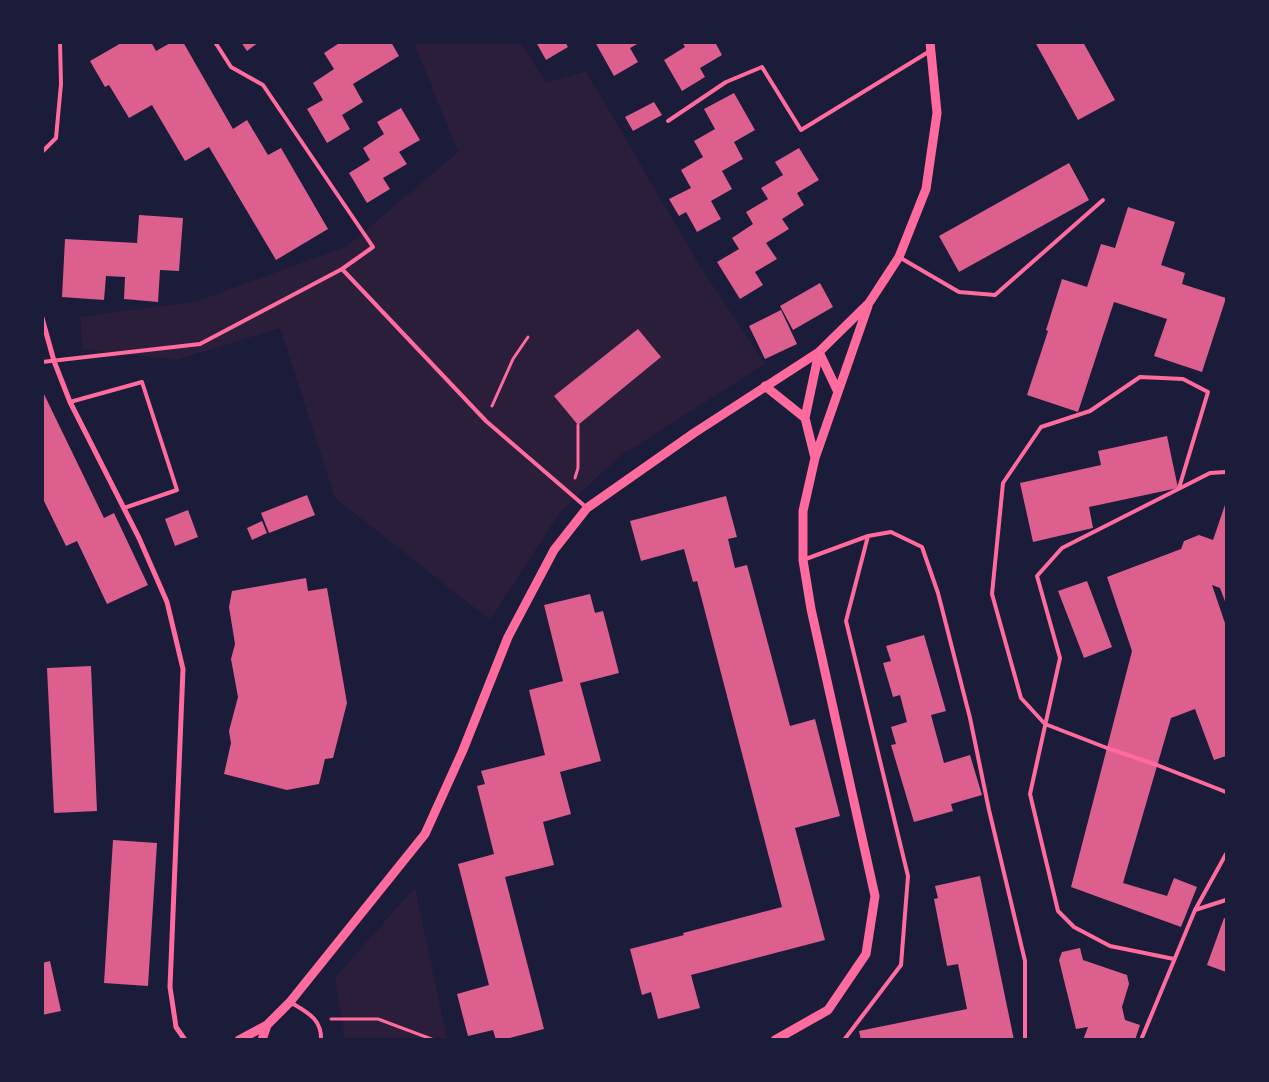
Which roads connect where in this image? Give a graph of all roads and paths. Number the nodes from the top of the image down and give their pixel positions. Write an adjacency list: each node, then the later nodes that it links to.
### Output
1 (60, 42): 5 (lane)
2 (215, 42): 8 (lane)
3 (931, 46): 4 (lane); 7 (street)
4 (668, 121)
5 (42, 152)
6 (1103, 200): 7 (lane)
7 (899, 257): 9 (street)
8 (342, 269): 13 (lane); 19 (lane)
9 (869, 304): 12 (street); 16 (street)
10 (42, 318): 13 (street)
11 (528, 337): 19 (path)
12 (818, 352): 15 (street); 16 (street); 18 (street)
13 (54, 361): 14 (lane); 17 (street)
14 (42, 362)
15 (765, 386): 18 (street); 26 (street)
16 (838, 392): 21 (street)
17 (70, 402): 25 (street); 25 (lane)
18 (805, 418): 21 (street)
19 (486, 421): 24 (lane)
20 (578, 425): 24 (path)
21 (815, 458): 28 (street)
22 (1226, 472): 23 (lane)
23 (1179, 488): 29 (lane); 29 (lane)
24 (570, 493): 26 (lane)
25 (124, 508): 38 (street)
26 (587, 508): 35 (street)
27 (868, 536): 28 (lane); 44 (lane); 45 (lane)
28 (803, 560): 43 (street)
29 (1045, 724): 30 (lane); 34 (lane)
30 (1226, 792)
31 (1226, 854): 33 (lane)
32 (1226, 900): 33 (lane)
33 (1195, 910): 34 (lane)
34 (1174, 959): 46 (lane)
35 (290, 1002): 36 (lane); 37 (street)
36 (316, 1019): 41 (lane); 42 (path)
37 (267, 1024): 39 (street); 40 (street)
38 (185, 1040)
39 (239, 1040)
40 (262, 1040)
41 (321, 1040)
42 (434, 1040)
43 (775, 1040)
44 (844, 1040)
45 (1025, 1040)
46 (1141, 1040)

